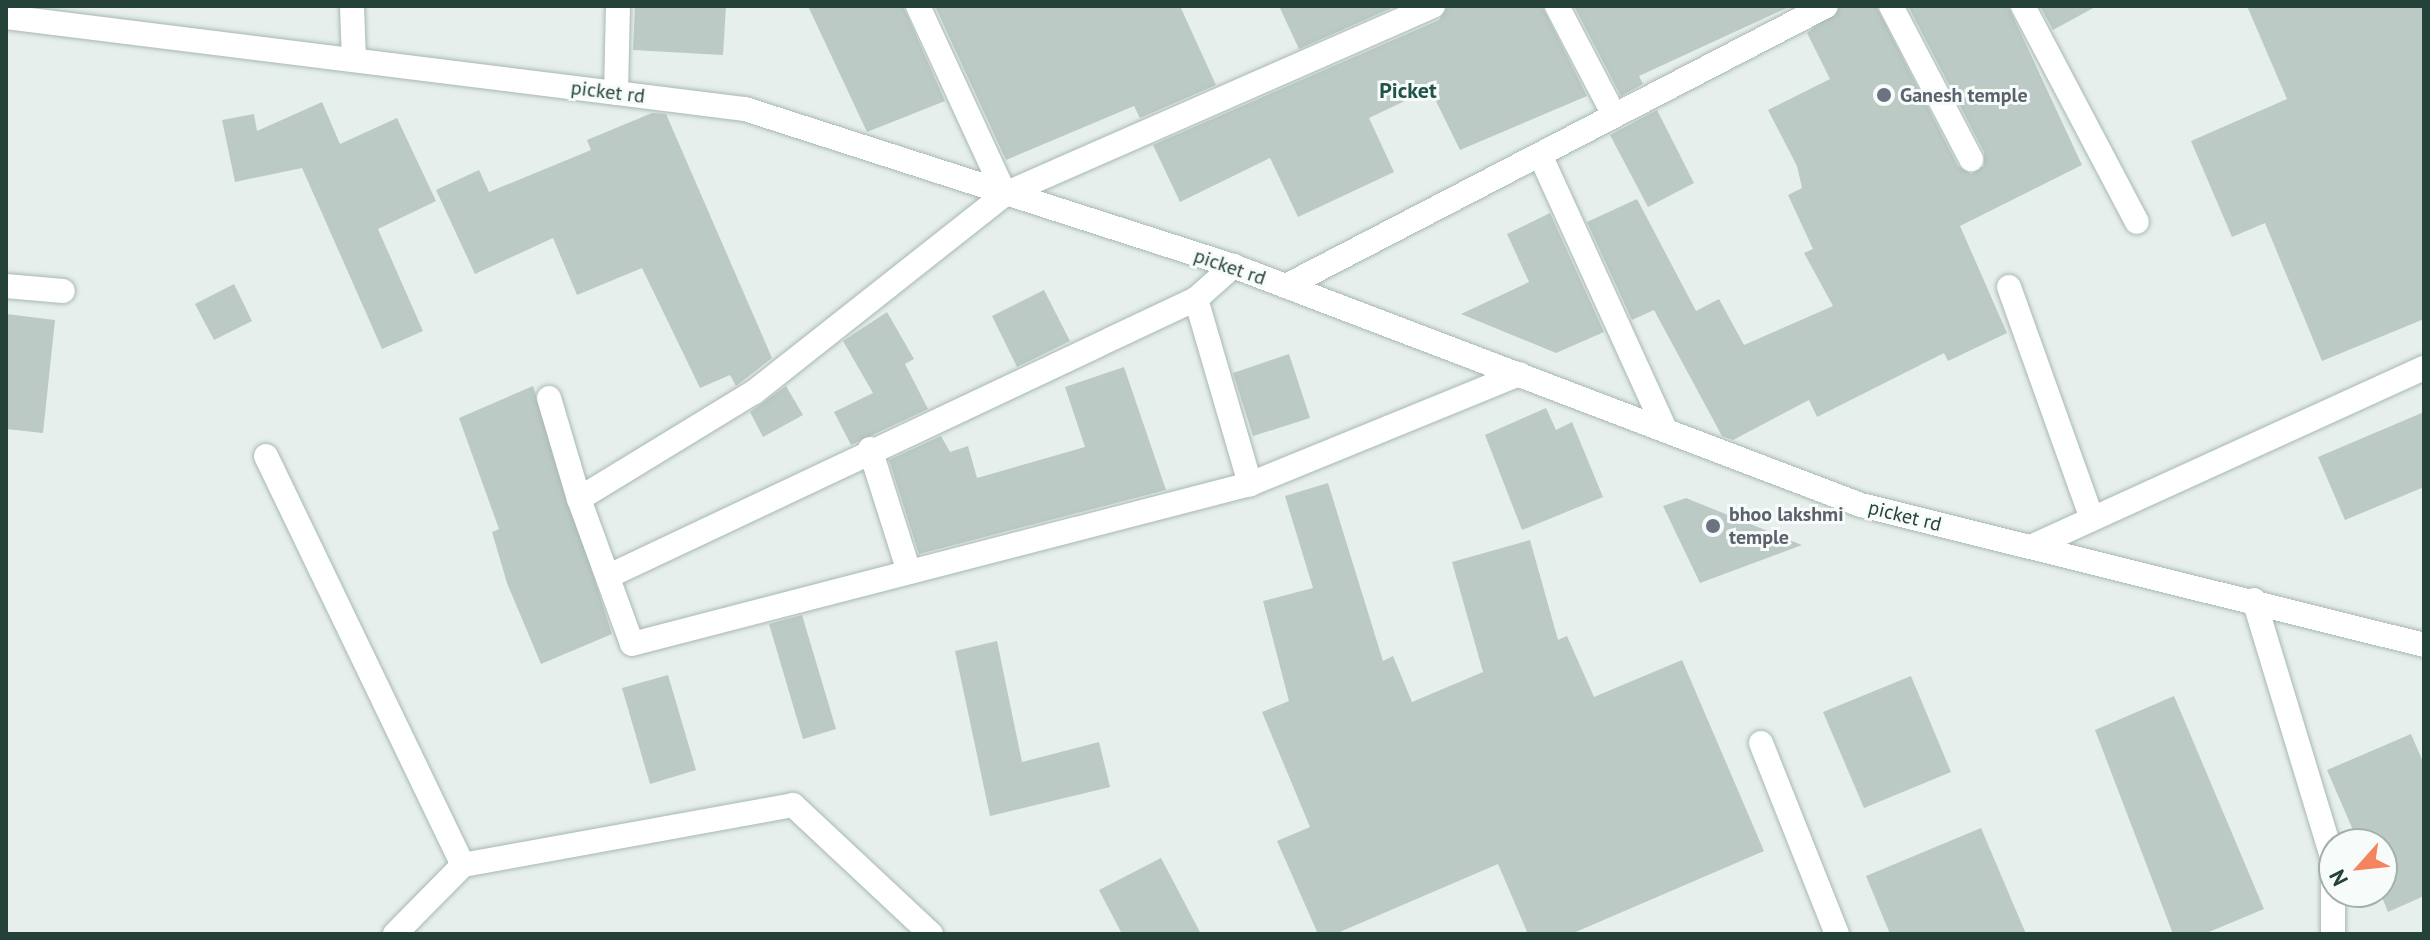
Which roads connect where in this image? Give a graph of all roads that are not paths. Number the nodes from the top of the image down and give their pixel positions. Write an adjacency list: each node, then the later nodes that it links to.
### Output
1 (352, 6): 10 (street)
2 (618, 6): 11 (street)
3 (918, 6): 15 (street)
4 (1433, 6): 15 (street)
5 (1557, 6): 12 (street)
6 (1826, 6): 12 (street)
7 (1891, 6): 14 (street)
8 (2023, 6): 16 (street)
9 (6, 17): 10 (street, picket rd)
10 (354, 60): 11 (street, picket rd)
11 (616, 93): 15 (street, picket rd)
12 (1614, 115): 13 (street)
13 (1541, 157): 19 (street); 26 (street)
14 (1971, 159)
15 (1005, 194): 17 (street, picket rd); 30 (street)
16 (2137, 222)
17 (1233, 266): 19 (street, picket rd); 22 (street)
18 (6, 286): 21 (street)
19 (1286, 286): 24 (street, picket rd)
20 (2009, 287): 31 (street)
21 (63, 291)
22 (1196, 299): 27 (street); 29 (street)
23 (2424, 368): 31 (street)
24 (1519, 374): 26 (street, picket rd); 29 (street)
25 (549, 398): 30 (street)
26 (1665, 429): 32 (street, picket rd)
27 (870, 449): 33 (street); 34 (street)
28 (266, 456): 38 (street)
29 (1250, 484): 33 (street)
30 (579, 499): 34 (street)
31 (2092, 519): 32 (street)
32 (2033, 546): 35 (street, picket rd)
33 (909, 572): 34 (street)
34 (611, 575)
35 (2254, 600): 36 (street, picket rd); 42 (street)
36 (2424, 645)
37 (1761, 743): 41 (street)
38 (463, 865): 39 (street); 40 (street)
39 (395, 934)
40 (931, 934)
41 (1837, 934)
42 (2333, 934)

